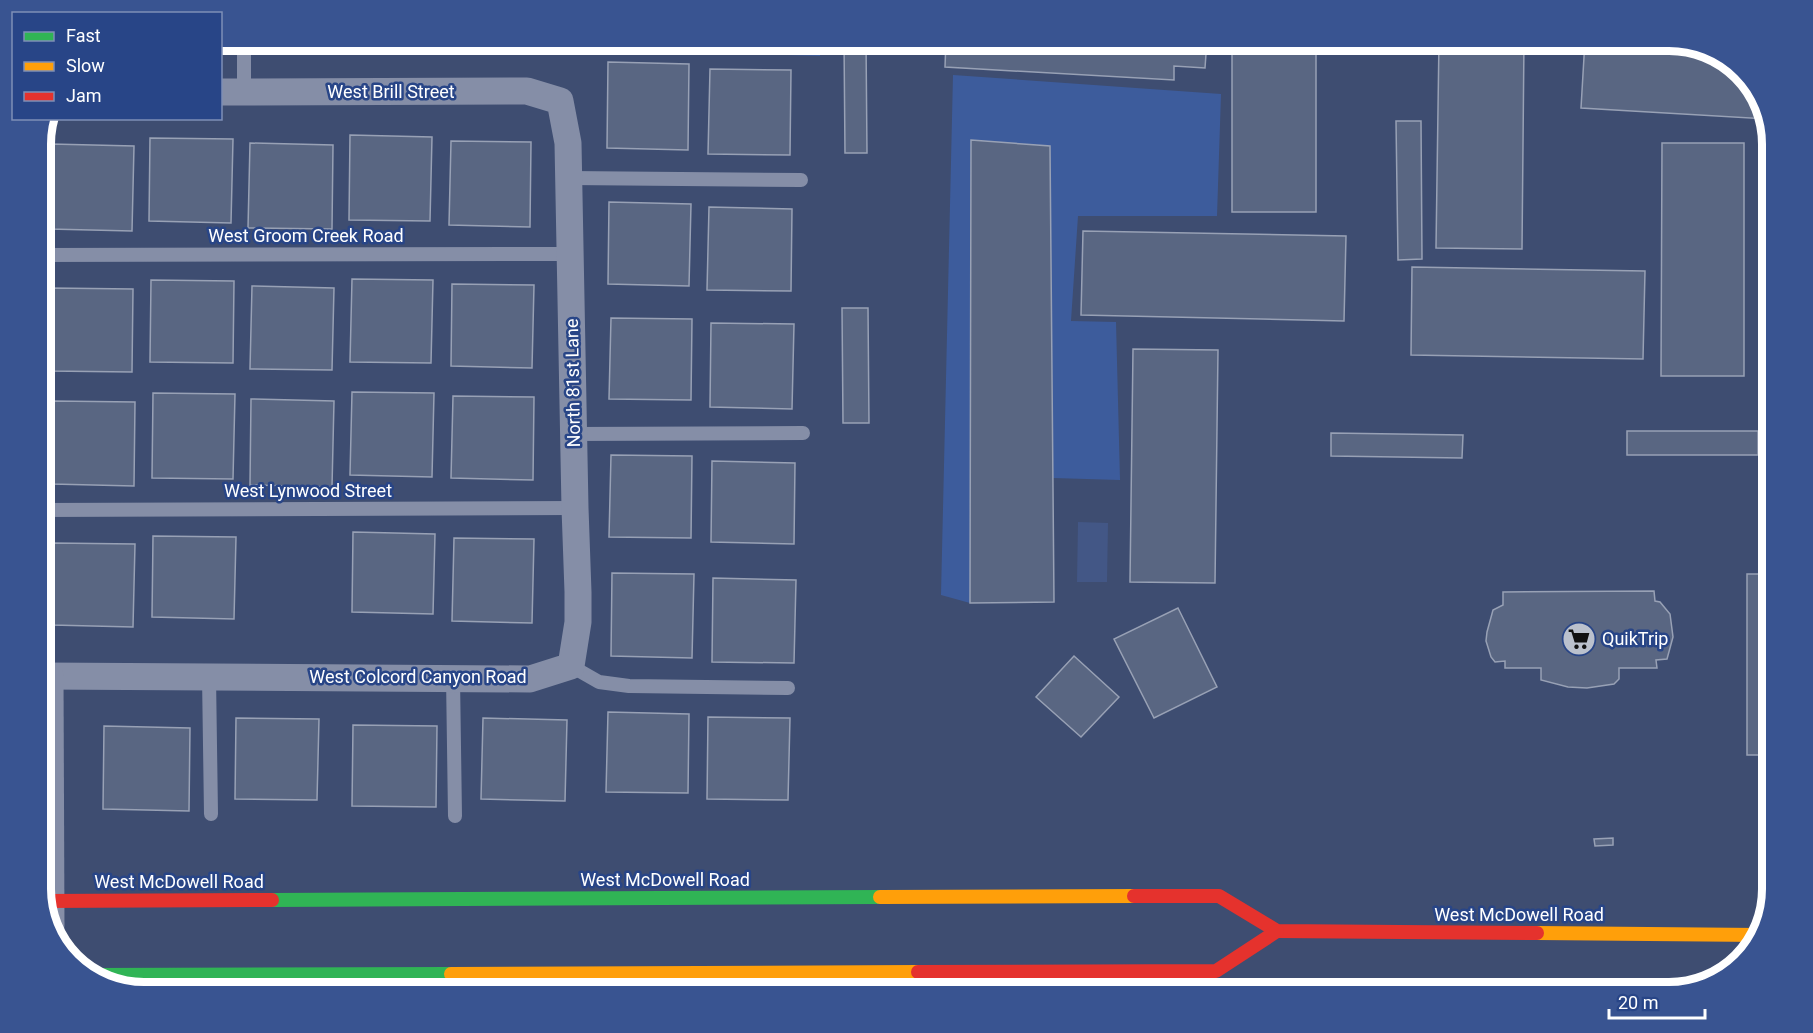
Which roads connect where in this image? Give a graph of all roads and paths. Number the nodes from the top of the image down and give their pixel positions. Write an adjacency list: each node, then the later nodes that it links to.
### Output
1 (241, 51): 2 (lane)
2 (232, 92): 3 (street, West Brill Street)
3 (560, 100): 4 (street, North 81st Lane)
4 (569, 178): 5 (lane); 6 (street, North 81st Lane)
5 (801, 180)
6 (571, 254): 7 (lane, West Groom Creek Road); 9 (street, North 81st Lane)
7 (51, 255)
8 (803, 433): 9 (lane)
9 (574, 434): 10 (street, North 81st Lane)
10 (575, 508): 11 (lane, West Lynwood Street); 12 (street, North 81st Lane)
11 (51, 510)
12 (571, 666): 15 (street, West Colcord Canyon Road); 16 (lane)
13 (51, 676): 14 (street, West Colcord Canyon Road)
14 (209, 676): 15 (street, West Colcord Canyon Road); 17 (lane)
15 (453, 677): 18 (lane)
16 (788, 688)
17 (211, 814)
18 (455, 816)
19 (53, 909): 20 (main road, West McDowell Road)
20 (1277, 931): 21 (main road, West McDowell Road); 22 (main road)
21 (1750, 935)
22 (108, 975)

